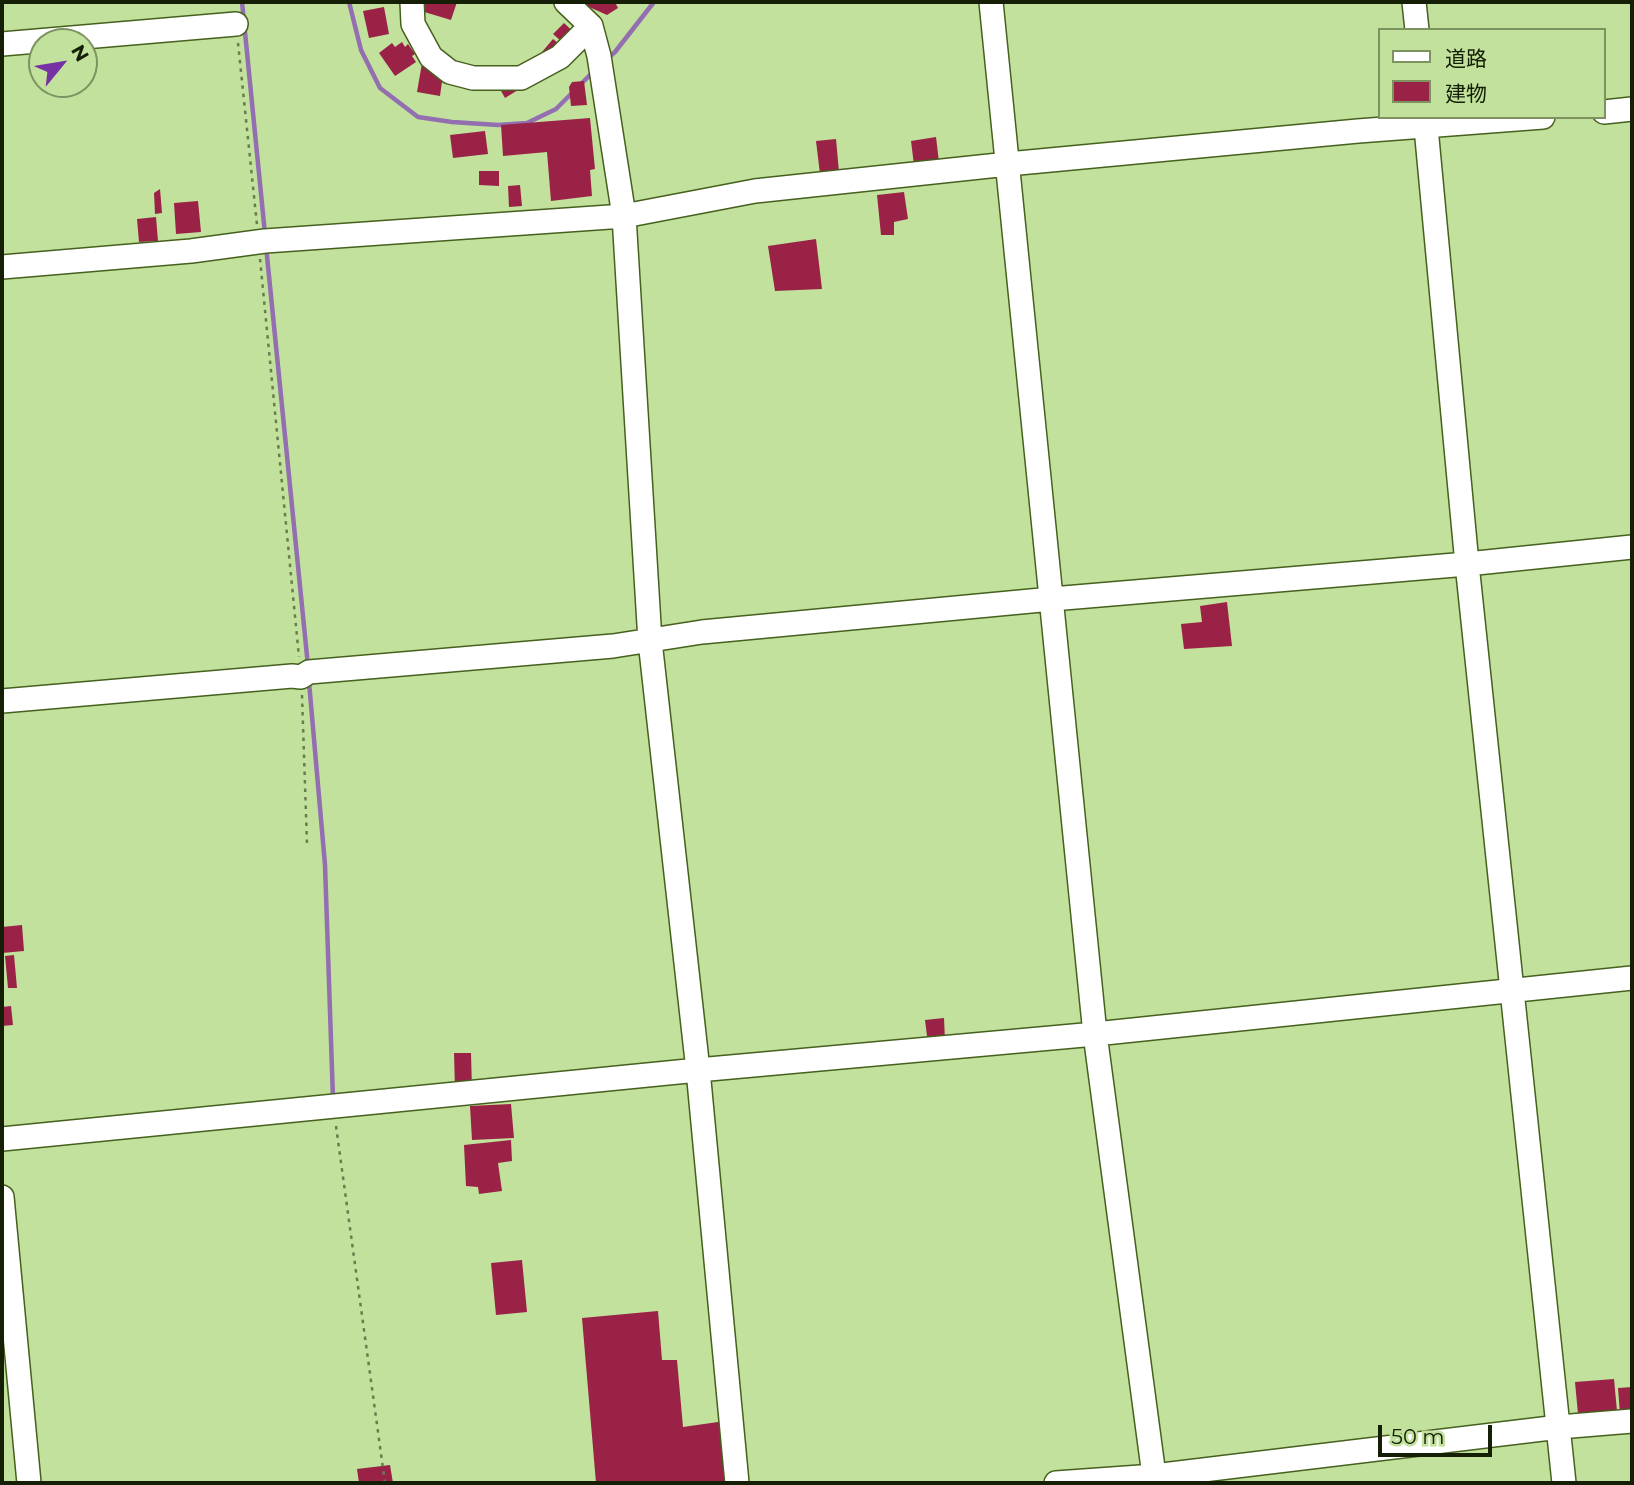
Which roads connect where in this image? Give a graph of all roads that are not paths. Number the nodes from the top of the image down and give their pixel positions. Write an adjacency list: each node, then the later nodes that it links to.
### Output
1 (412, 2): 7 (street)
2 (566, 2): 7 (street)
3 (991, 2): 13 (street)
4 (1414, 2): 6 (street)
5 (236, 24): 8 (street)
6 (1417, 28)
7 (595, 41): 14 (street)
8 (2, 44)
9 (1632, 109): 10 (street)
10 (1606, 112)
11 (1484, 119): 12 (street)
12 (1425, 121): 13 (street); 17 (street)
13 (1008, 164): 14 (street); 18 (street)
14 (624, 216): 15 (street); 19 (street)
15 (2, 267)
16 (1632, 547): 17 (street)
17 (1467, 564): 18 (street); 22 (street)
18 (1052, 599): 19 (street); 23 (street)
19 (650, 641): 20 (street); 24 (street)
20 (2, 701)
21 (1632, 978): 22 (street)
22 (1513, 990): 23 (street); 28 (street)
23 (1095, 1034): 24 (street); 29 (street)
24 (698, 1070): 25 (street); 31 (street)
25 (2, 1139)
26 (2, 1197): 30 (street)
27 (1632, 1421): 28 (street)
28 (1559, 1427): 29 (street); 33 (street)
29 (1154, 1480): 32 (street)
30 (29, 1483)
31 (737, 1483)
32 (1056, 1483)
33 (1564, 1483)

